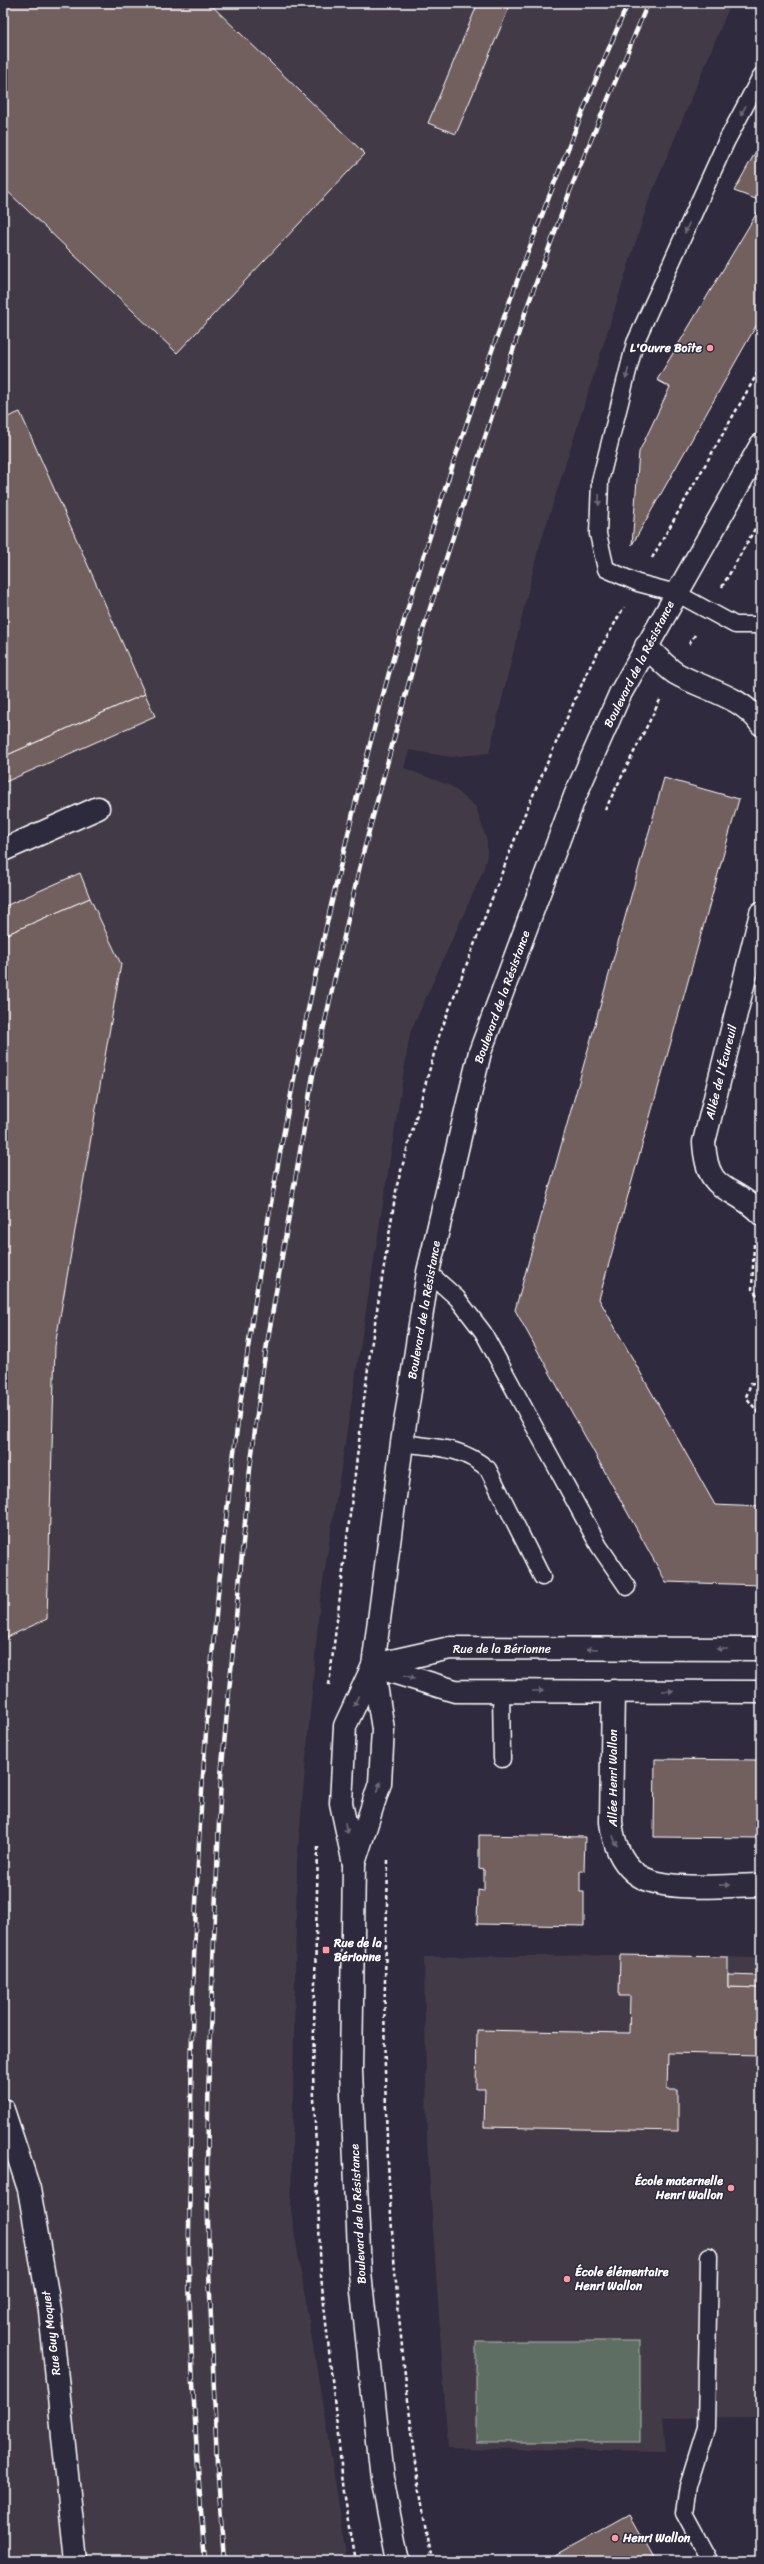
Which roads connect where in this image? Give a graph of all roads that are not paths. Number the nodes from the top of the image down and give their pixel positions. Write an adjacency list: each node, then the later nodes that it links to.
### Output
1 (761, 76): 3 (lane, one-way to 3)
2 (761, 445): 3 (main road, Boulevard de la Résistance)
3 (676, 593): 4 (lane); 5 (main road, Boulevard de la Résistance)
4 (761, 625)
5 (646, 646): 6 (main road); 11 (main road, Boulevard de la Résistance)
6 (761, 724)
7 (98, 808): 8 (main road)
8 (3, 850)
9 (761, 913): 10 (main road, Allée de l'Écureuil)
10 (759, 1209)
11 (428, 1272): 12 (main road, Boulevard de la Résistance); 14 (lane)
12 (402, 1443): 13 (lane); 16 (main road, Boulevard de la Résistance)
13 (542, 1576)
14 (627, 1587)
15 (761, 1649): 16 (main road, Rue de la Bérionne, one-way to 16)
16 (372, 1666): 17 (main road, one-way to 17); 21 (main road, Boulevard de la Résistance, one-way to 16); 21 (main road, Boulevard de la Résistance, one-way to 21)
17 (501, 1691): 18 (main road, one-way to 18); 20 (lane)
18 (613, 1691): 19 (main road, one-way to 19); 22 (main road, Allée Henri Wallon, one-way to 22)
19 (761, 1692)
20 (502, 1759)
21 (354, 1864): 26 (main road, Boulevard de la Résistance)
22 (761, 1885)
23 (3, 2110): 25 (main road, Rue Guy Moquet)
24 (709, 2256): 27 (lane)
25 (76, 2561)
26 (398, 2561)
27 (710, 2561)

